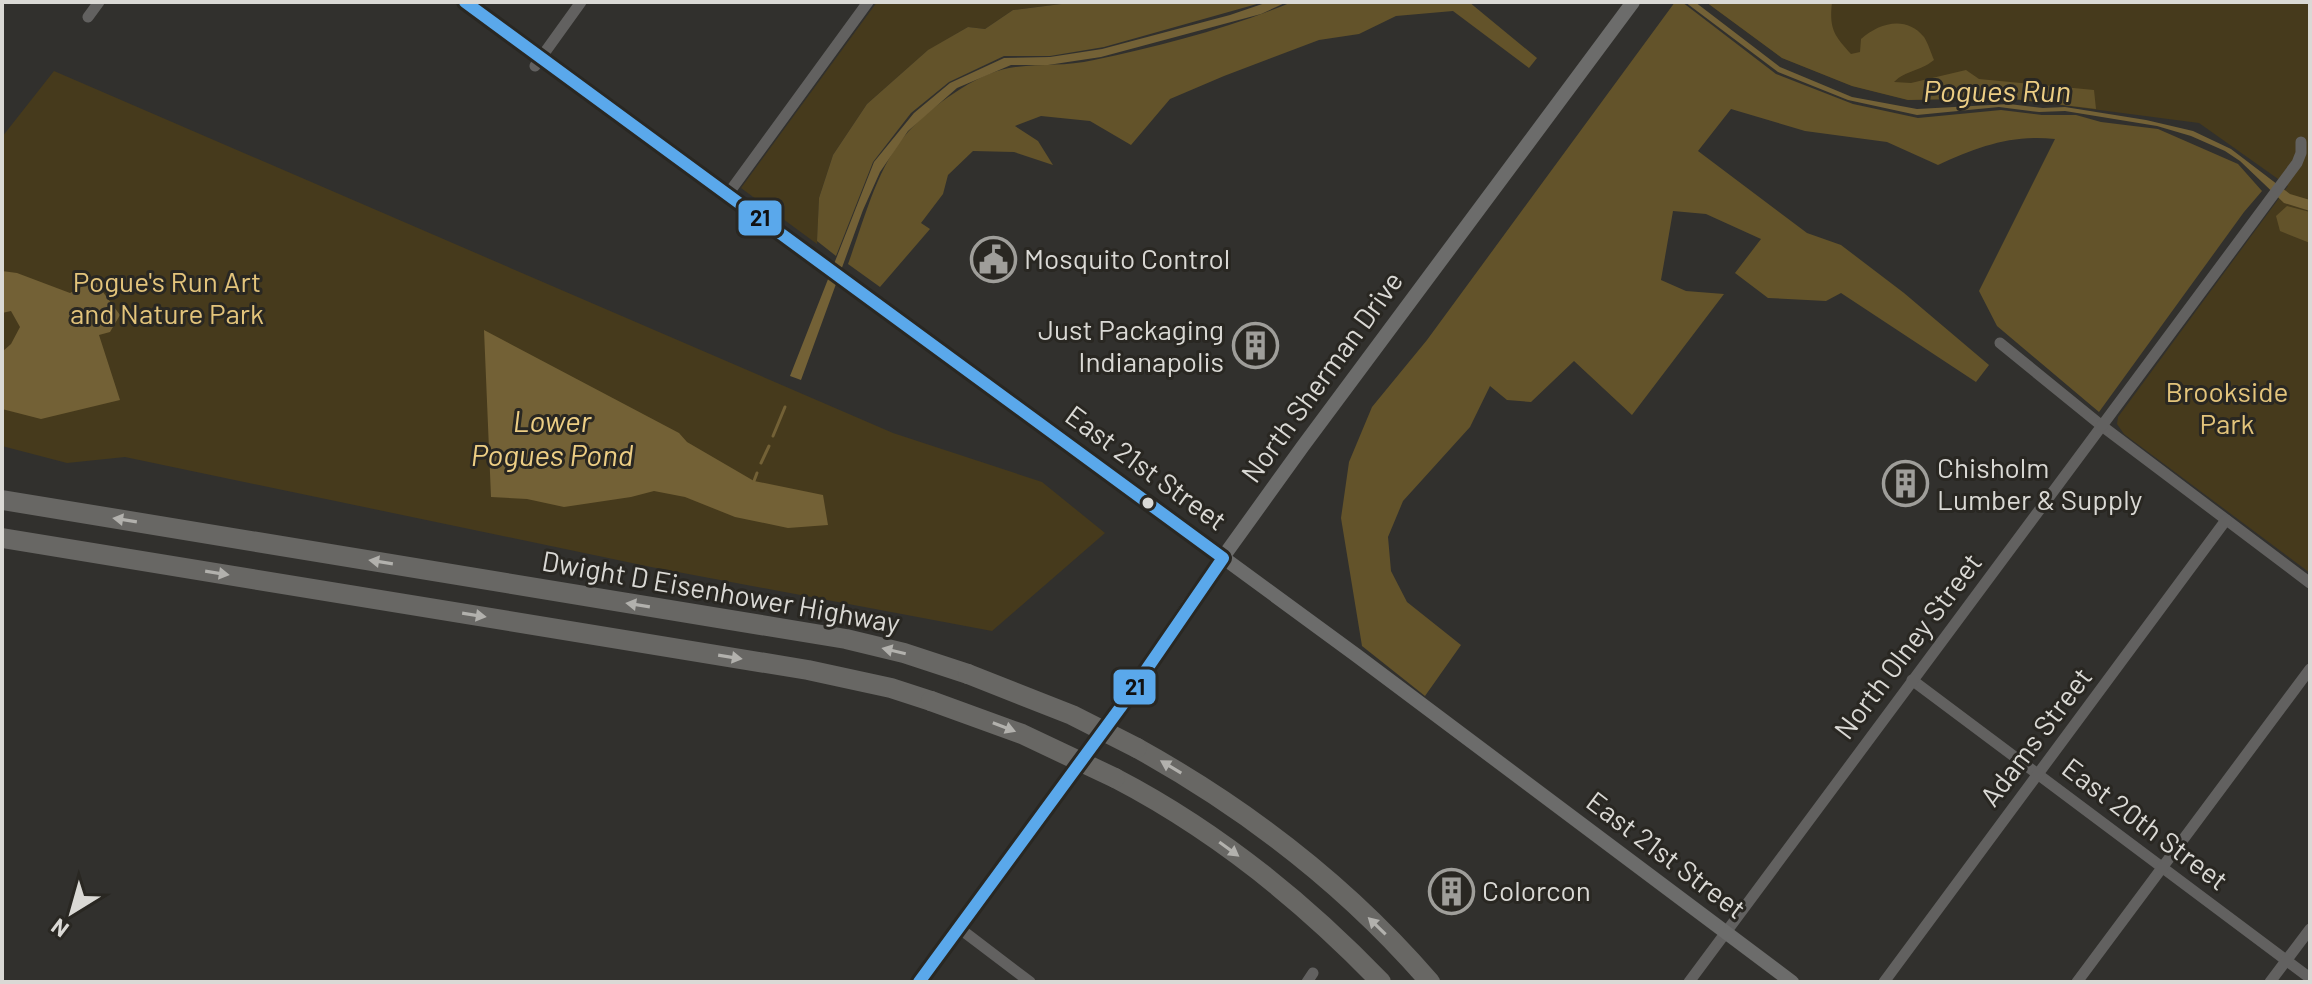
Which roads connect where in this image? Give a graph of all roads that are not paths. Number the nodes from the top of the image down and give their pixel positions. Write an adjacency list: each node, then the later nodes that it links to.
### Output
1 (99, 2): 6 (street)
2 (465, 2): 7 (main road, East 21st Street)
3 (581, 2): 7 (street)
4 (868, 2): 9 (street)
5 (1633, 2): 15 (main road, North Sherman Drive)
6 (88, 17)
7 (538, 61): 9 (main road, East 21st Street)
8 (2301, 142): 11 (street, North Olney Street)
9 (728, 194): 15 (main road, East 21st Street)
10 (2000, 343): 11 (street)
11 (2102, 426): 13 (street); 18 (street, North Olney Street)
12 (2, 500): 29 (highway, Dwight D Eisenhower Highway, one-way to 12, bridge)
13 (2226, 520): 16 (street); 19 (street, Adams Street)
14 (2, 538): 28 (highway, one-way to 28, bridge)
15 (1223, 558): 21 (main road, North Sherman Drive); 23 (main road, East 21st Street)
16 (2310, 583)
17 (2310, 669): 20 (street)
18 (1912, 680): 19 (street, East 20th Street); 23 (street, North Olney Street)
19 (2038, 774): 20 (street, East 20th Street); 32 (street, Adams Street)
20 (2162, 867): 24 (street, East 20th Street); 33 (street)
21 (959, 928): 26 (main road, North Sherman Drive); 27 (street)
22 (2310, 929): 24 (street)
23 (1725, 932): 30 (street, North Olney Street); 31 (main road, East 21st Street)
24 (2286, 960): 25 (street, East 20th Street); 34 (street)
25 (2310, 978)
26 (919, 982)
27 (1030, 982)
28 (1381, 982)
29 (1430, 982)
30 (1689, 982)
31 (1792, 982)
32 (1884, 982)
33 (2077, 982)
34 (2270, 982)

